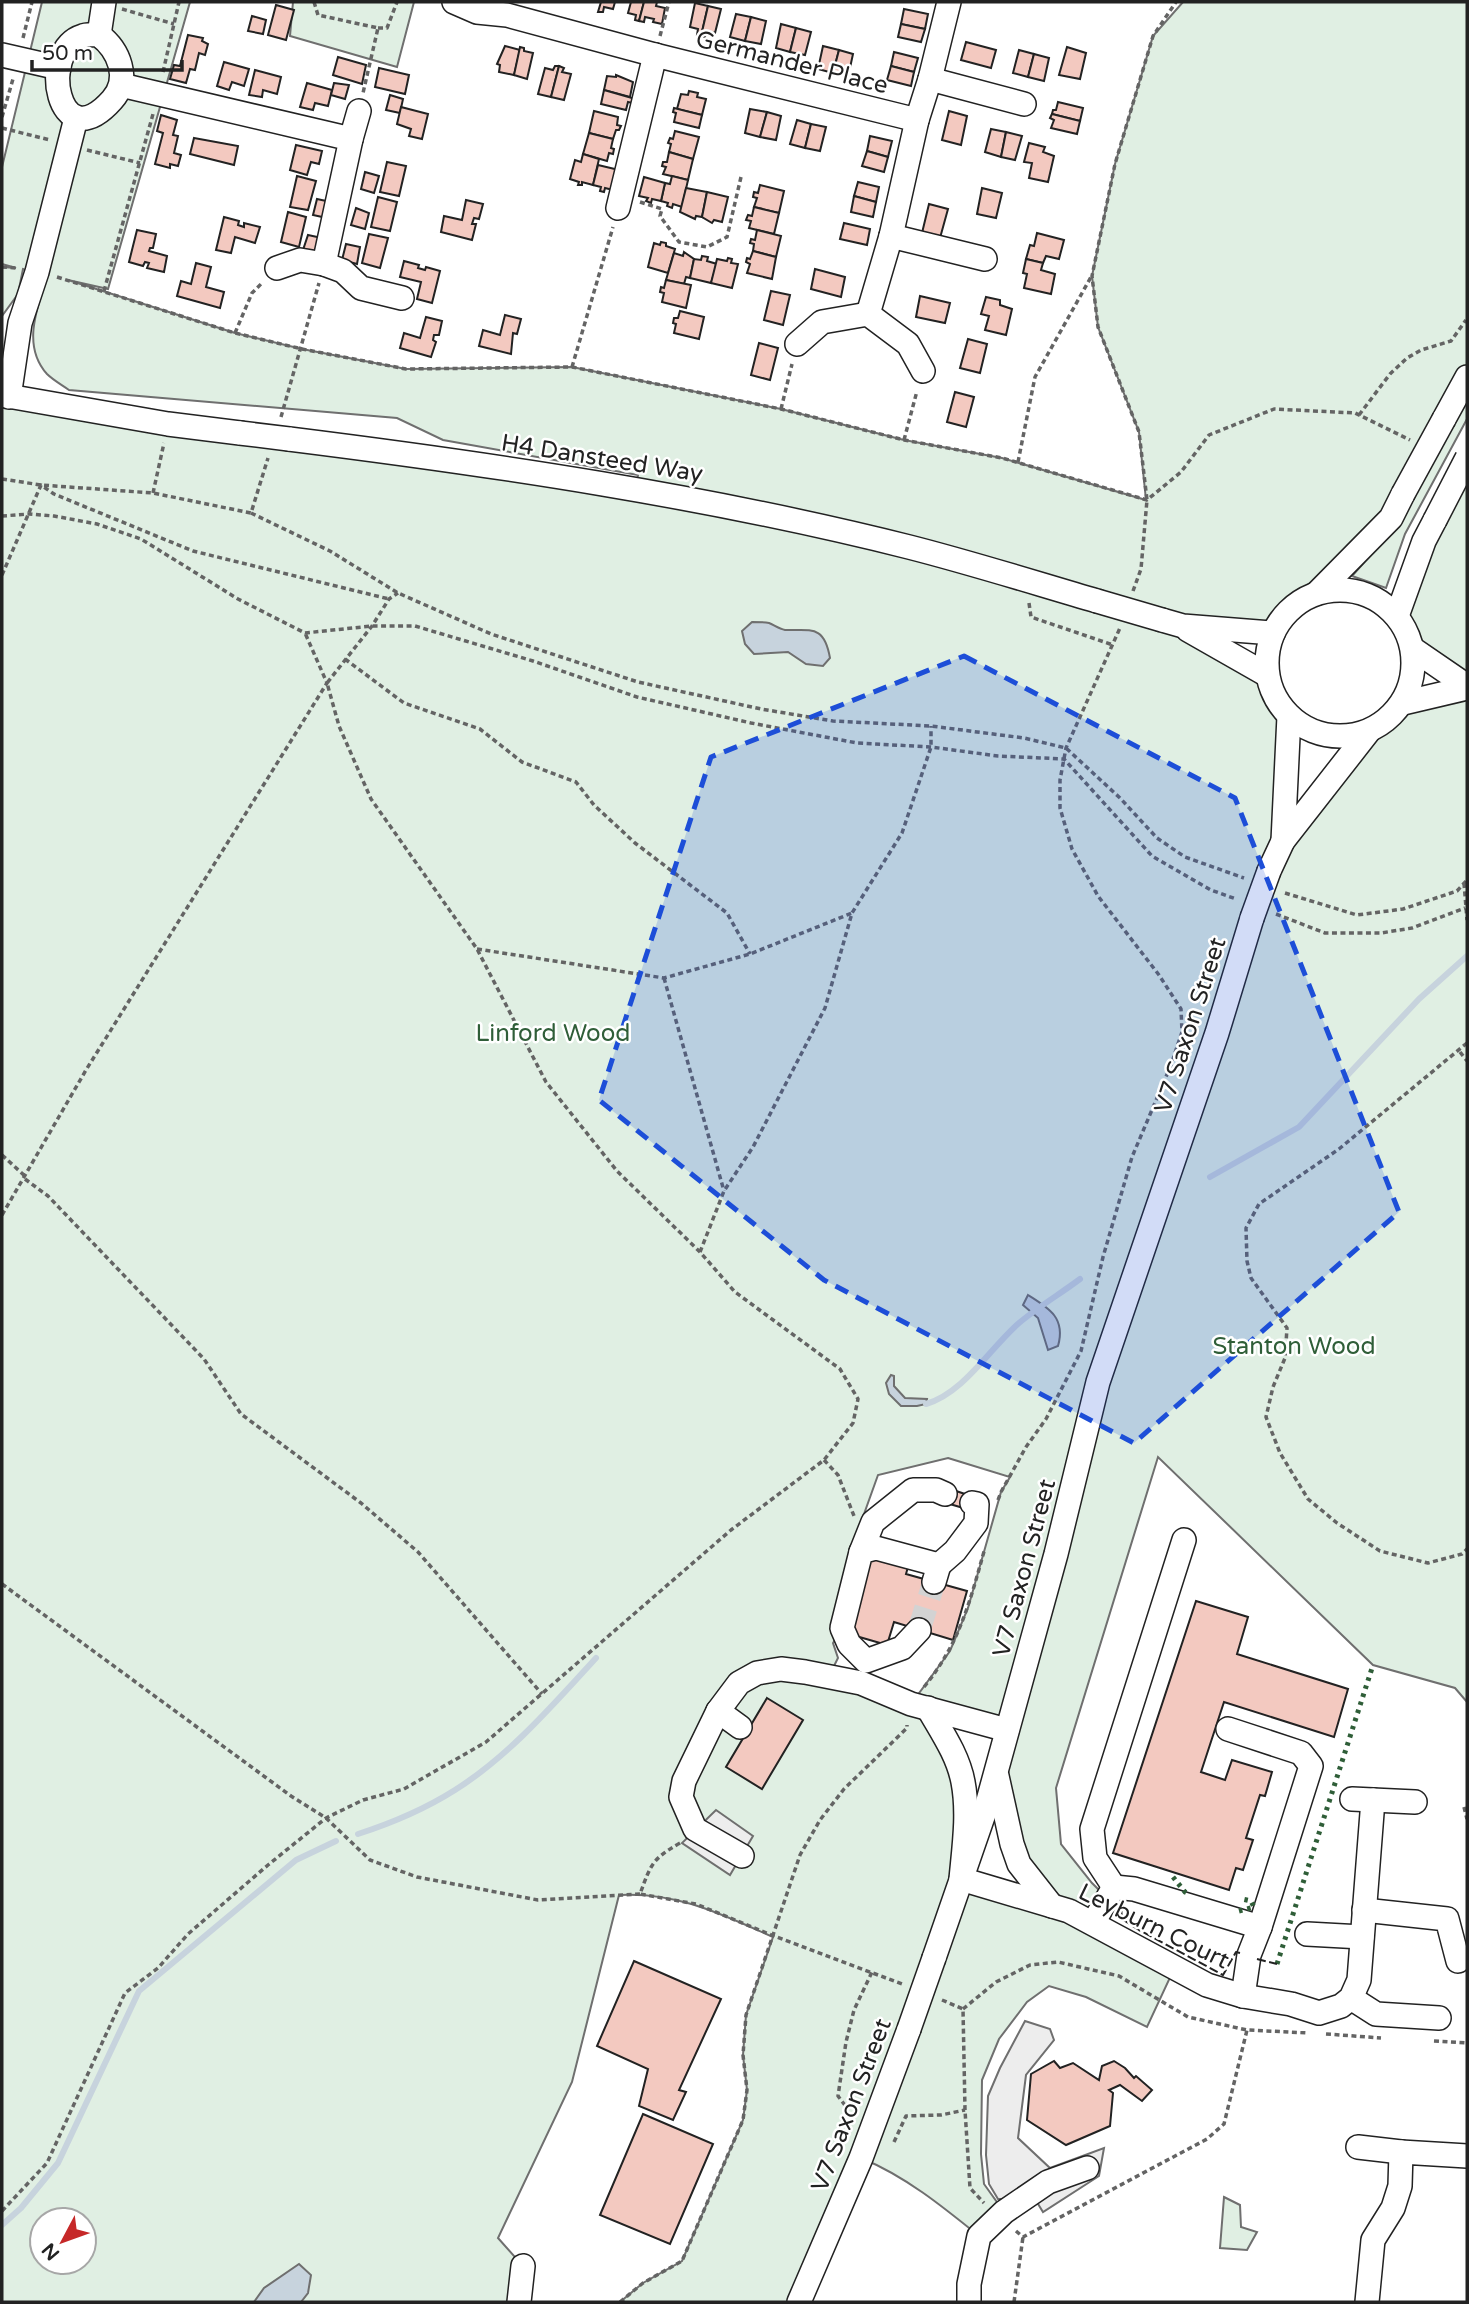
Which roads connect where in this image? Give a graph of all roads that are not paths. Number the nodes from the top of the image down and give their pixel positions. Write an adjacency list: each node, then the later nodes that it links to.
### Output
1 (104, 2): 4 (street)
2 (454, 2): 6 (street, Germander Place)
3 (949, 2): 8 (street)
4 (99, 35): 7 (street); 9 (street)
5 (2, 55): 7 (street)
6 (655, 55): 13 (street, Germander Place); 15 (street)
7 (59, 68): 12 (street)
8 (930, 79): 10 (street); 13 (street)
9 (121, 85): 12 (street); 14 (street)
10 (1024, 104)
11 (359, 111): 14 (street)
12 (76, 118): 22 (street)
13 (917, 120): 16 (street)
14 (351, 139): 18 (street)
15 (620, 202)
16 (891, 236): 17 (street); 21 (street)
17 (985, 259)
18 (324, 264): 19 (street); 20 (street)
19 (277, 268)
20 (402, 298)
21 (868, 314): 23 (street); 24 (street)
22 (11, 328): 26 (street)
23 (797, 344)
24 (923, 370)
25 (1467, 377): 28 (street, bridge)
26 (5, 396): 30 (street, H4 Dansteed Way, bridge)
27 (1467, 458): 29 (street, bridge)
28 (1317, 593): 29 (street); 31 (street)
29 (1397, 616): 32 (street)
30 (1172, 623): 31 (street, H4 Dansteed Way); 33 (street, H4 Dansteed Way)
31 (1273, 633): 33 (street)
32 (1413, 649): 34 (street); 35 (street)
33 (1267, 675): 36 (street)
34 (1467, 687): 35 (street)
35 (1403, 703): 37 (street)
36 (1289, 716): 37 (street); 38 (street, V7 Saxon Street)
37 (1370, 731): 38 (street, V7 Saxon Street)
38 (1283, 841): 50 (street, V7 Saxon Street, bridge)
39 (945, 1494): 42 (street)
40 (972, 1503): 42 (street)
41 (1184, 1541): 55 (street)
42 (861, 1552): 44 (street)
43 (919, 1630): 44 (street)
44 (866, 1661): 45 (street)
45 (861, 1684): 46 (street); 47 (street)
46 (928, 1708): 50 (street); 54 (street)
47 (718, 1711): 48 (street); 53 (street)
48 (740, 1727)
49 (1228, 1729): 59 (street)
50 (1007, 1730): 51 (street, V7 Saxon Street)
51 (996, 1769): 54 (street, V7 Saxon Street); 56 (street, Leyburn Court)
52 (1415, 1802): 57 (street)
53 (742, 1856)
54 (961, 1879): 56 (street, Leyburn Court); 72 (street, V7 Saxon Street, bridge)
55 (1114, 1887): 58 (street); 59 (street)
56 (1052, 1906): 58 (street, Leyburn Court)
57 (1364, 1910): 61 (street); 62 (street)
58 (1093, 1923): 63 (street, Leyburn Court)
59 (1260, 1927): 63 (street)
60 (1307, 1934): 61 (street)
61 (1362, 1937): 64 (street)
62 (1458, 1961)
63 (1243, 1996): 64 (street, Leyburn Court)
64 (1351, 1998): 65 (street)
65 (1439, 2018)
66 (1358, 2147): 67 (street)
67 (1401, 2152): 68 (street); 74 (street)
68 (1467, 2156)
69 (1087, 2168): 73 (street)
70 (523, 2266): 71 (street)
71 (519, 2302)
72 (799, 2302)
73 (969, 2302)
74 (1367, 2302)

